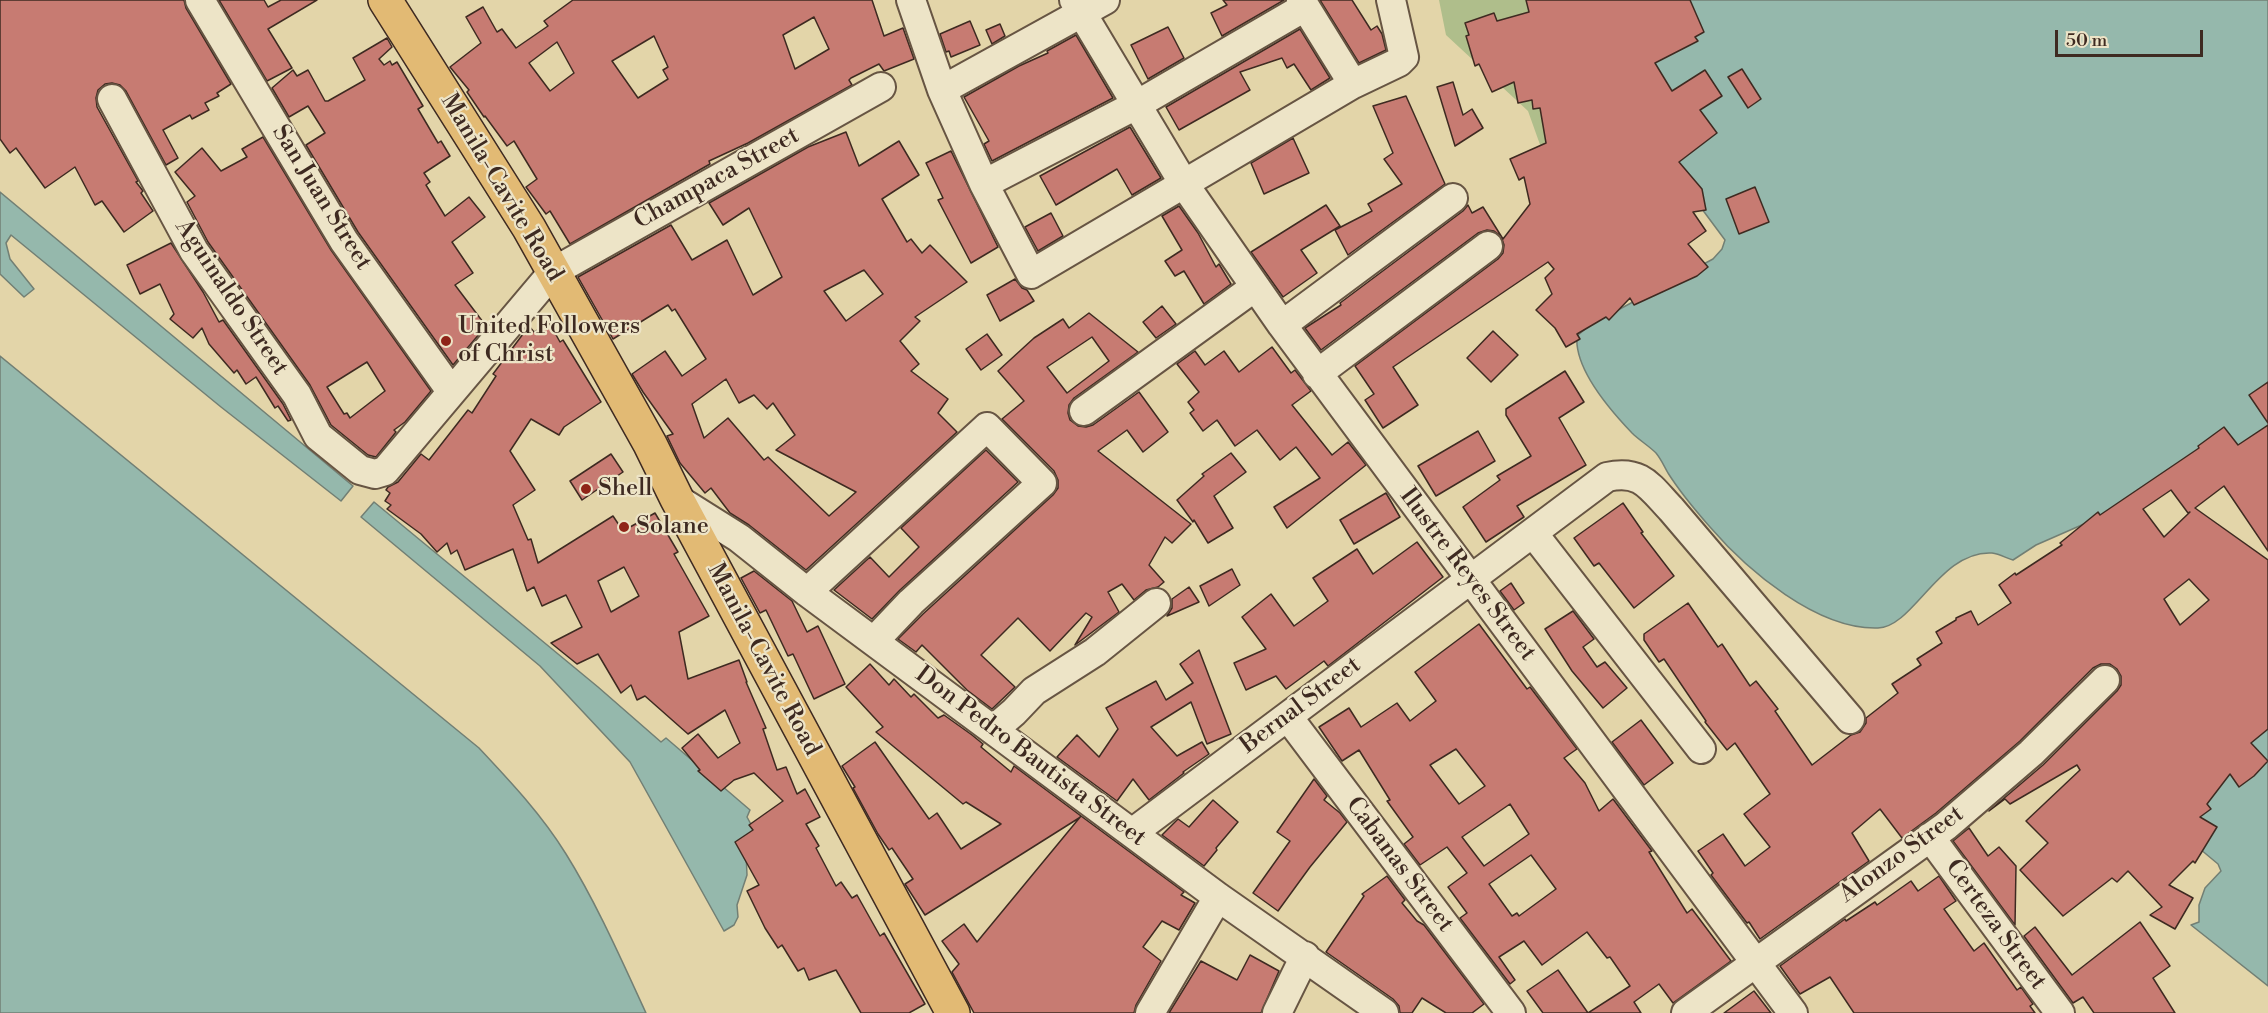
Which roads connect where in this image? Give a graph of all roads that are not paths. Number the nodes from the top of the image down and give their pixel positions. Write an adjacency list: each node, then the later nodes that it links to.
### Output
1 (200, 0): 20 (street, San Juan Street)
2 (385, 0): 16 (main road, Manila-Cavite Road)
3 (912, 0): 9 (street)
4 (1391, 0): 7 (street)
5 (1303, 3): 7 (street); 11 (street)
6 (1087, 4): 9 (street); 11 (street, Ilustre Reyes Street)
7 (1353, 84): 13 (street)
8 (881, 87): 16 (street, Champaca Street)
9 (942, 90): 12 (street)
10 (112, 99): 22 (street, Aguinaldo Street)
11 (1138, 104): 12 (street); 13 (street, Ilustre Reyes Street)
12 (984, 184): 13 (street)
13 (1184, 184): 17 (street, Ilustre Reyes Street)
14 (1453, 198): 18 (street)
15 (1488, 246): 19 (street)
16 (553, 272): 20 (street, Champaca Street); 23 (main road, Manila-Cavite Road)
17 (1255, 287): 18 (street, Ilustre Reyes Street); 21 (street)
18 (1282, 325): 19 (street, Ilustre Reyes Street)
19 (1317, 374): 25 (street, Ilustre Reyes Street)
20 (451, 391): 22 (street, Champaca Street)
21 (1084, 411)
22 (375, 474)
23 (677, 499): 26 (street, Don Pedro Bautista Street); 39 (main road, Manila-Cavite Road)
24 (1533, 533): 25 (street, Bernal Street); 31 (street, Bernal Street); 33 (street)
25 (1470, 580): 30 (street, Bernal Street); 38 (street, Ilustre Reyes Street)
26 (807, 592): 28 (street, Don Pedro Bautista Street); 28 (street)
27 (1156, 603): 32 (street)
28 (874, 641): 32 (street, Don Pedro Bautista Street)
29 (2105, 680): 35 (street, Alonzo Street)
30 (1288, 717): 34 (street, Bernal Street); 43 (street, Cabanas Street)
31 (1850, 719)
32 (993, 730): 34 (street, Don Pedro Bautista Street)
33 (1701, 749)
34 (1132, 833): 36 (street, Don Pedro Bautista Street)
35 (1930, 837): 38 (street, Alonzo Street); 46 (street, Certeza Street)
36 (1218, 897): 37 (street, Don Pedro Bautista Street); 40 (street)
37 (1305, 956): 41 (street); 42 (street, Don Pedro Bautista Street)
38 (1755, 962): 44 (street, Alonzo Street); 45 (street, Ilustre Reyes Street)
39 (953, 1013)
40 (1150, 1013)
41 (1277, 1013)
42 (1384, 1013)
43 (1511, 1013)
44 (1686, 1013)
45 (1793, 1013)
46 (2060, 1013)

